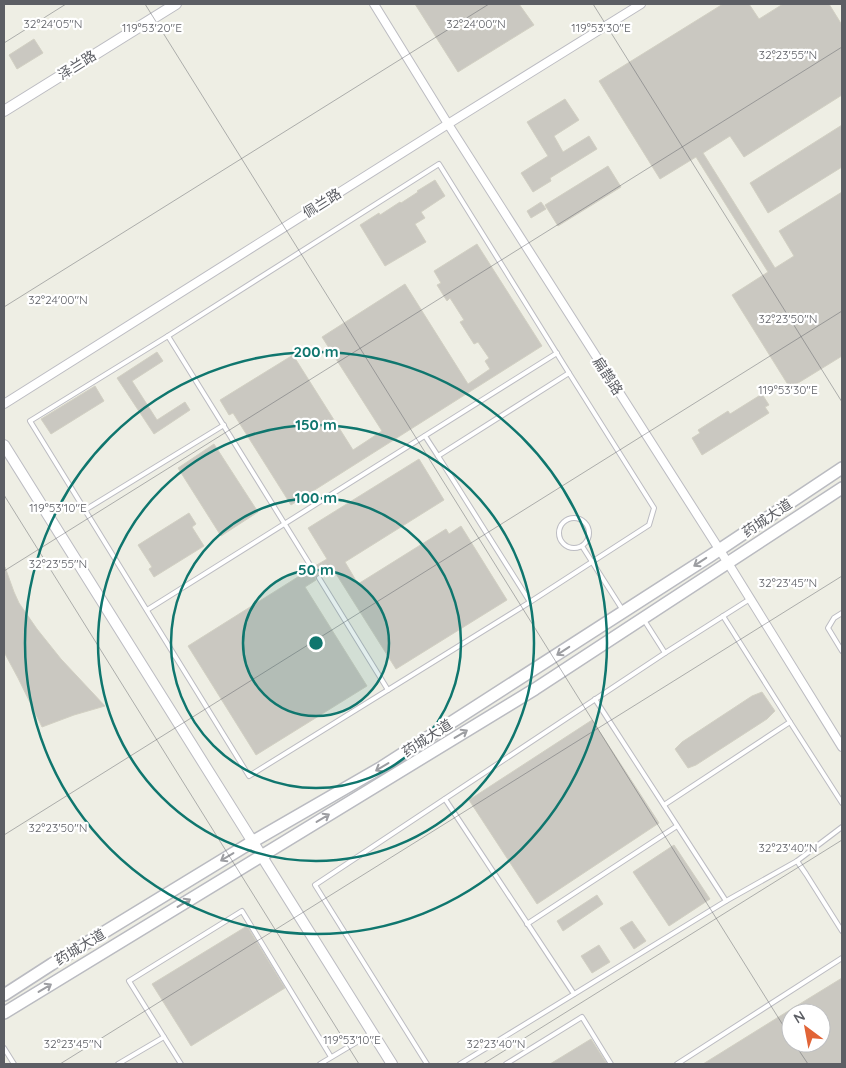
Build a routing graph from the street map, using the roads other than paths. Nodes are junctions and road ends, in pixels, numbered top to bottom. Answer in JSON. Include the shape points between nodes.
{"nodes":[{"id":1,"x":176,"y":4,"type":"edge"},
{"id":2,"x":374,"y":4,"type":"edge"},
{"id":3,"x":641,"y":4,"type":"edge"},
{"id":4,"x":4,"y":111,"type":"edge"},
{"id":5,"x":448,"y":124,"type":"junction"},
{"id":6,"x":168,"y":336,"type":"junction"},
{"id":7,"x":557,"y":353,"type":"junction"},
{"id":8,"x":569,"y":374,"type":"junction"},
{"id":9,"x":4,"y":404,"type":"edge"},
{"id":10,"x":224,"y":425,"type":"junction"},
{"id":11,"x":425,"y":436,"type":"junction"},
{"id":12,"x":4,"y":446,"type":"edge"},
{"id":13,"x":438,"y":456,"type":"junction"},
{"id":14,"x":842,"y":468,"type":"edge"},
{"id":15,"x":842,"y":488,"type":"edge"},
{"id":16,"x":85,"y":510,"type":"junction"},
{"id":17,"x":285,"y":524,"type":"junction"},
{"id":18,"x":582,"y":546,"type":"junction"},
{"id":19,"x":719,"y":550,"type":"junction"},
{"id":20,"x":592,"y":561,"type":"junction"},
{"id":21,"x":728,"y":563,"type":"junction"},
{"id":22,"x":312,"y":568,"type":"dead end"},
{"id":23,"x":318,"y":578,"type":"dead end"},
{"id":24,"x":750,"y":599,"type":"junction"},
{"id":25,"x":530,"y":602,"type":"junction"},
{"id":26,"x":147,"y":610,"type":"junction"},
{"id":27,"x":624,"y":611,"type":"junction"},
{"id":28,"x":842,"y":613,"type":"edge"},
{"id":29,"x":723,"y":616,"type":"junction"},
{"id":30,"x":643,"y":618,"type":"junction"},
{"id":31,"x":842,"y":651,"type":"edge"},
{"id":32,"x":665,"y":653,"type":"junction"},
{"id":33,"x":388,"y":690,"type":"junction"},
{"id":34,"x":595,"y":699,"type":"junction"},
{"id":35,"x":790,"y":722,"type":"junction"},
{"id":36,"x":842,"y":747,"type":"edge"},
{"id":37,"x":445,"y":799,"type":"junction"},
{"id":38,"x":842,"y":803,"type":"edge"},
{"id":39,"x":664,"y":805,"type":"junction"},
{"id":40,"x":677,"y":826,"type":"junction"},
{"id":41,"x":842,"y":827,"type":"edge"},
{"id":42,"x":252,"y":842,"type":"junction"},
{"id":43,"x":261,"y":856,"type":"junction"},
{"id":44,"x":797,"y":861,"type":"junction"},
{"id":45,"x":726,"y":901,"type":"junction"},
{"id":46,"x":528,"y":924,"type":"junction"},
{"id":47,"x":842,"y":931,"type":"edge"},
{"id":48,"x":842,"y":958,"type":"edge"},
{"id":49,"x":574,"y":994,"type":"junction"},
{"id":50,"x":4,"y":995,"type":"edge"},
{"id":51,"x":4,"y":1013,"type":"edge"},
{"id":52,"x":372,"y":1033,"type":"junction"},
{"id":53,"x":164,"y":1037,"type":"junction"},
{"id":54,"x":4,"y":1048,"type":"edge"},
{"id":55,"x":331,"y":1058,"type":"junction"},
{"id":56,"x":14,"y":1064,"type":"edge"},
{"id":57,"x":118,"y":1064,"type":"edge"},
{"id":58,"x":180,"y":1064,"type":"edge"},
{"id":59,"x":320,"y":1064,"type":"edge"},
{"id":60,"x":392,"y":1064,"type":"edge"},
{"id":61,"x":427,"y":1064,"type":"edge"},
{"id":62,"x":460,"y":1064,"type":"edge"},
{"id":63,"x":506,"y":1064,"type":"edge"},
{"id":64,"x":611,"y":1064,"type":"edge"},
{"id":65,"x":677,"y":1064,"type":"edge"}],
"edges":[{"from":1,"to":4,"type":"street","name":"泽兰路"},
{"from":2,"to":5,"type":"street","name":"扁鹊路"},
{"from":3,"to":5,"type":"street","name":"佩兰路"},
{"from":5,"to":9,"type":"street","name":"佩兰路"},
{"from":5,"to":19,"type":"street","name":"扁鹊路"},
{"from":6,"to":7,"type":"lane","via":[[439,164]]},
{"from":6,"to":10,"type":"lane"},
{"from":6,"to":16,"type":"lane","via":[[30,421]]},
{"from":7,"to":8,"type":"lane"},
{"from":7,"to":11,"type":"lane"},
{"from":8,"to":13,"type":"lane"},
{"from":8,"to":20,"type":"lane","via":[[654,508],[650,525]]},
{"from":10,"to":16,"type":"lane"},
{"from":10,"to":17,"type":"lane"},
{"from":11,"to":13,"type":"lane"},
{"from":11,"to":17,"type":"lane"},
{"from":12,"to":42,"type":"street"},
{"from":13,"to":25,"type":"lane"},
{"from":14,"to":19,"type":"main road","name":"药城大道"},
{"from":15,"to":21,"type":"main road","name":"药城大道"},
{"from":16,"to":26,"type":"lane"},
{"from":17,"to":22,"type":"lane"},
{"from":17,"to":26,"type":"lane"},
{"from":18,"to":18,"type":"lane","via":[[589,534],[587,525],[575,518],[566,520],[560,527],[562,541],[573,548]]},
{"from":18,"to":20,"type":"lane"},
{"from":19,"to":21,"type":"street","name":"扁鹊路"},
{"from":19,"to":27,"type":"main road","name":"药城大道","one_way":true},
{"from":20,"to":25,"type":"lane"},
{"from":20,"to":27,"type":"lane"},
{"from":21,"to":24,"type":"street","name":"扁鹊路"},
{"from":21,"to":30,"type":"main road","name":"药城大道"},
{"from":23,"to":33,"type":"lane"},
{"from":24,"to":29,"type":"lane"},
{"from":24,"to":36,"type":"street","name":"扁鹊路"},
{"from":25,"to":33,"type":"lane"},
{"from":26,"to":33,"type":"lane","via":[[249,776]]},
{"from":27,"to":42,"type":"main road","name":"药城大道","one_way":true,"via":[[382,767]]},
{"from":28,"to":31,"type":"lane","via":[[828,628]]},
{"from":29,"to":32,"type":"lane"},
{"from":29,"to":35,"type":"lane"},
{"from":30,"to":32,"type":"lane"},
{"from":43,"to":30,"type":"main road","name":"药城大道","one_way":true,"via":[[535,689]]},
{"from":32,"to":34,"type":"lane"},
{"from":34,"to":37,"type":"lane"},
{"from":34,"to":39,"type":"lane"},
{"from":35,"to":38,"type":"lane"},
{"from":35,"to":39,"type":"lane"},
{"from":37,"to":46,"type":"lane"},
{"from":37,"to":61,"type":"lane","via":[[315,885]]},
{"from":39,"to":40,"type":"lane"},
{"from":40,"to":45,"type":"lane"},
{"from":40,"to":46,"type":"lane"},
{"from":41,"to":44,"type":"lane"},
{"from":42,"to":43,"type":"street"},
{"from":42,"to":50,"type":"main road","name":"药城大道","one_way":true},
{"from":51,"to":43,"type":"main road","name":"药城大道","one_way":true},
{"from":43,"to":52,"type":"street"},
{"from":44,"to":45,"type":"lane"},
{"from":44,"to":47,"type":"lane"},
{"from":45,"to":49,"type":"lane"},
{"from":46,"to":49,"type":"lane"},
{"from":48,"to":65,"type":"lane"},
{"from":49,"to":62,"type":"lane"},
{"from":52,"to":55,"type":"lane"},
{"from":52,"to":60,"type":"street"},
{"from":53,"to":55,"type":"lane","via":[[129,981],[242,911]]},
{"from":53,"to":57,"type":"lane"},
{"from":53,"to":58,"type":"lane"},
{"from":54,"to":56,"type":"lane"},
{"from":55,"to":59,"type":"lane"},
{"from":63,"to":64,"type":"lane","via":[[582,1017]]}]}
